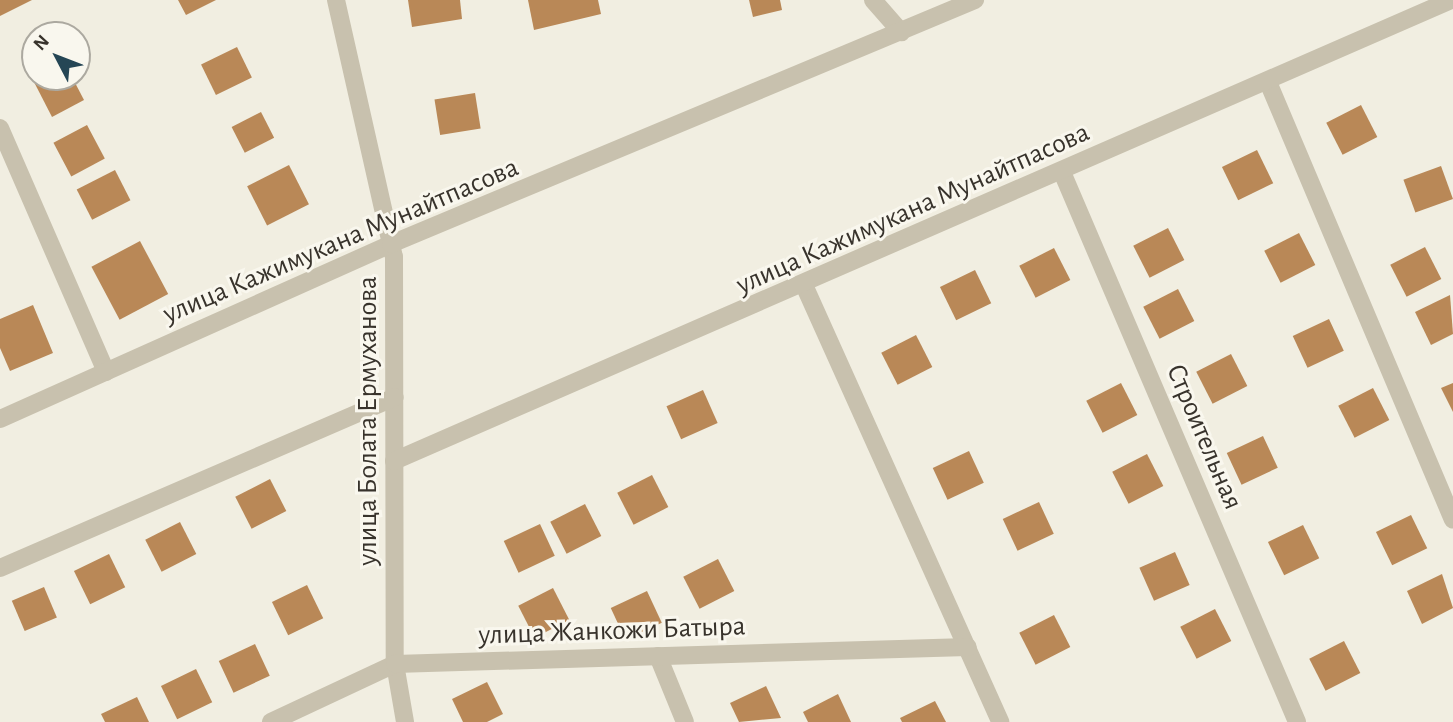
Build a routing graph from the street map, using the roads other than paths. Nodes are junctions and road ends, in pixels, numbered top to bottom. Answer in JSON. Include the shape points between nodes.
{"nodes":[{"id":1,"x":336,"y":0,"type":"edge"},
{"id":2,"x":873,"y":0,"type":"edge"},
{"id":3,"x":975,"y":0,"type":"edge"},
{"id":4,"x":1451,"y":0,"type":"edge"},
{"id":5,"x":901,"y":32,"type":"junction"},
{"id":6,"x":1268,"y":82,"type":"junction"},
{"id":7,"x":0,"y":128,"type":"edge"},
{"id":8,"x":1062,"y":172,"type":"junction"},
{"id":9,"x":391,"y":244,"type":"junction"},
{"id":10,"x":804,"y":285,"type":"junction"},
{"id":11,"x":106,"y":372,"type":"junction"},
{"id":12,"x":394,"y":397,"type":"junction"},
{"id":13,"x":0,"y":419,"type":"edge"},
{"id":14,"x":394,"y":461,"type":"junction"},
{"id":15,"x":1453,"y":519,"type":"edge"},
{"id":16,"x":0,"y":568,"type":"edge"},
{"id":17,"x":968,"y":647,"type":"junction"},
{"id":18,"x":658,"y":656,"type":"junction"},
{"id":19,"x":395,"y":664,"type":"junction"},
{"id":20,"x":271,"y":722,"type":"edge"},
{"id":21,"x":405,"y":722,"type":"edge"},
{"id":22,"x":685,"y":722,"type":"edge"},
{"id":23,"x":1000,"y":722,"type":"edge"},
{"id":24,"x":1297,"y":722,"type":"edge"}],
"edges":[{"from":1,"to":9,"type":"street","name":"улица Болата Ермуханова"},
{"from":2,"to":5,"type":"street"},
{"from":3,"to":5,"type":"street","name":"улица Кажимукана Мунайтпасова"},
{"from":4,"to":6,"type":"street","name":"улица Кажимукана Мунайтпасова"},
{"from":5,"to":9,"type":"street","name":"улица Кажимукана Мунайтпасова"},
{"from":6,"to":8,"type":"street","name":"улица Кажимукана Мунайтпасова"},
{"from":6,"to":15,"type":"street"},
{"from":7,"to":11,"type":"street"},
{"from":8,"to":10,"type":"street","name":"улица Кажимукана Мунайтпасова"},
{"from":8,"to":24,"type":"street","name":"Строительная"},
{"from":9,"to":11,"type":"street","name":"улица Кажимукана Мунайтпасова"},
{"from":9,"to":12,"type":"street","name":"улица Болата Ермуханова"},
{"from":10,"to":14,"type":"street","name":"улица Кажимукана Мунайтпасова"},
{"from":10,"to":17,"type":"street"},
{"from":11,"to":13,"type":"street","name":"улица Кажимукана Мунайтпасова"},
{"from":12,"to":14,"type":"street","name":"улица Болата Ермуханова"},
{"from":12,"to":16,"type":"street"},
{"from":14,"to":19,"type":"street","name":"улица Болата Ермуханова"},
{"from":17,"to":18,"type":"street","name":"улица Жанкожи Батыра"},
{"from":17,"to":23,"type":"street"},
{"from":18,"to":19,"type":"street","name":"улица Жанкожи Батыра"},
{"from":18,"to":22,"type":"street"},
{"from":19,"to":20,"type":"street","name":"улица Жанкожи Батыра"},
{"from":19,"to":21,"type":"street","name":"улица Болата Ермуханова"}]}
